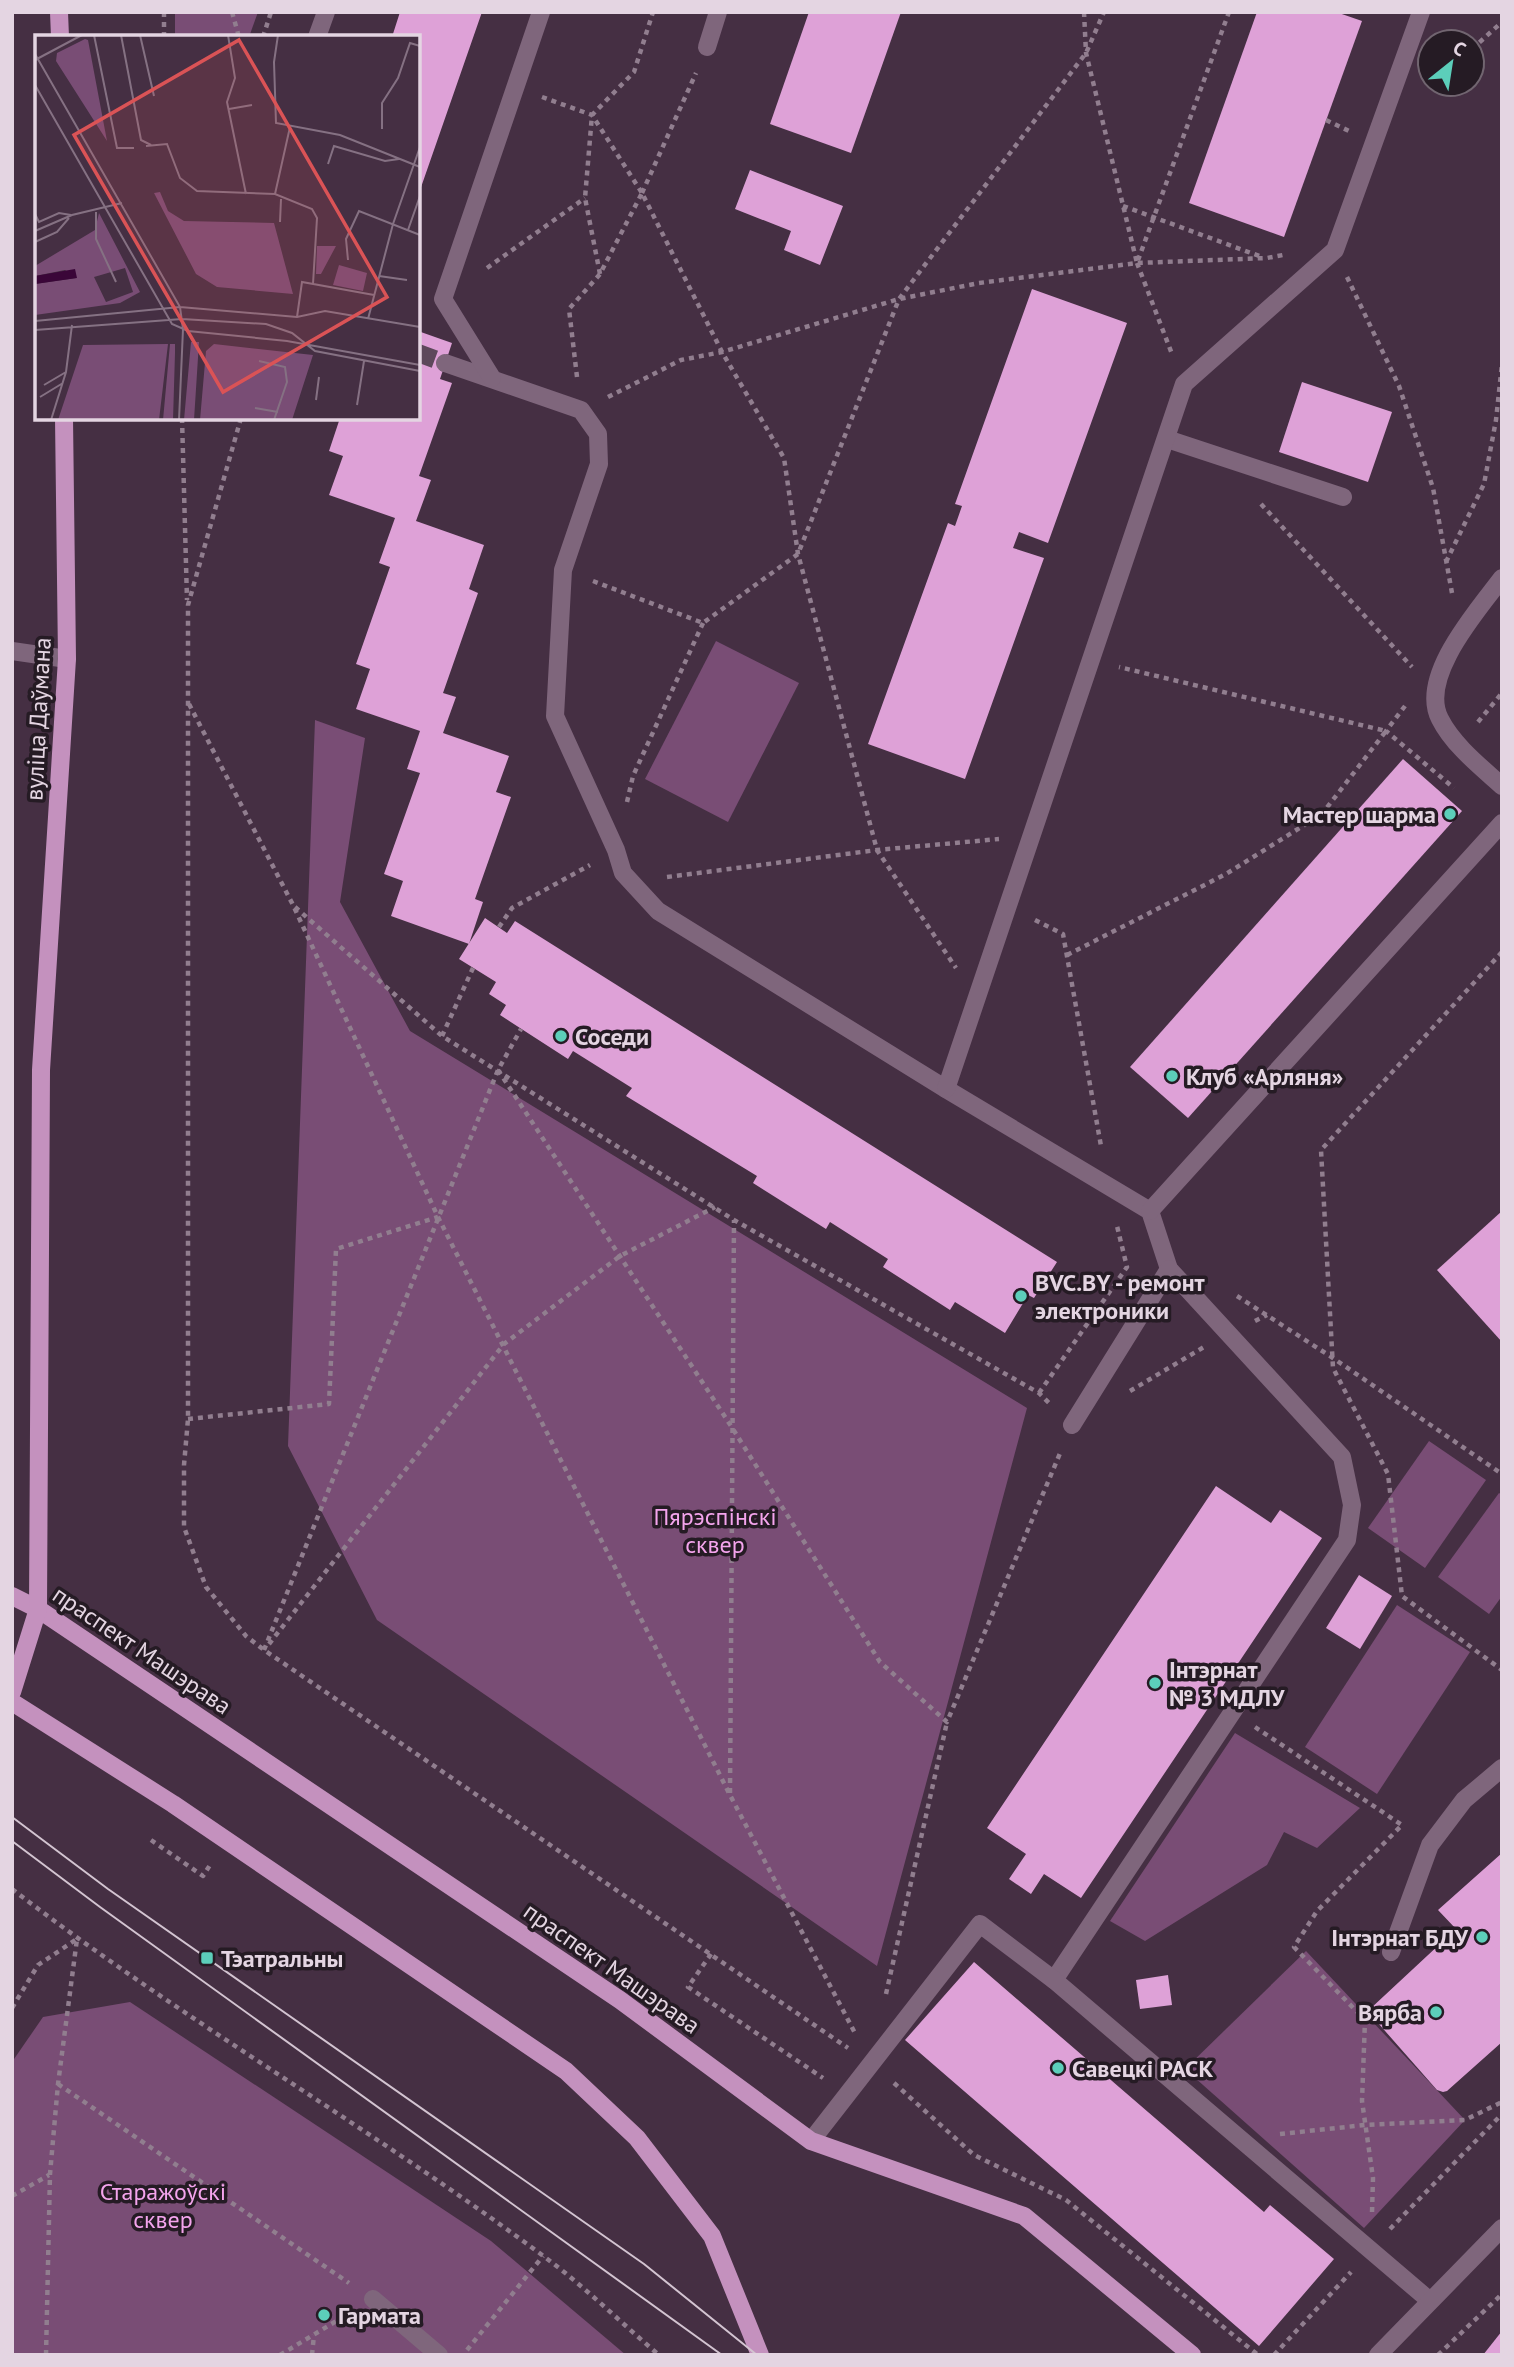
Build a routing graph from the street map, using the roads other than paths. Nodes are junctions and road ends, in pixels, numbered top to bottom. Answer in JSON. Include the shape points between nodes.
{"nodes":[{"id":1,"x":59,"y":12,"type":"edge"},
{"id":2,"x":326,"y":12,"type":"edge"},
{"id":3,"x":541,"y":12,"type":"edge"},
{"id":4,"x":718,"y":12,"type":"edge"},
{"id":5,"x":1421,"y":12,"type":"edge"},
{"id":6,"x":60,"y":35,"type":"edge"},
{"id":7,"x":318,"y":35,"type":"edge"},
{"id":8,"x":707,"y":47,"type":"road end"},
{"id":9,"x":445,"y":363,"type":"tunnel mouth"},
{"id":10,"x":492,"y":378,"type":"junction"},
{"id":11,"x":64,"y":420,"type":"edge"},
{"id":12,"x":1167,"y":439,"type":"junction"},
{"id":13,"x":1343,"y":497,"type":"dead end"},
{"id":14,"x":1502,"y":578,"type":"edge"},
{"id":15,"x":12,"y":651,"type":"edge"},
{"id":16,"x":67,"y":659,"type":"junction"},
{"id":17,"x":1502,"y":786,"type":"edge"},
{"id":18,"x":1502,"y":823,"type":"edge"},
{"id":19,"x":946,"y":1089,"type":"junction"},
{"id":20,"x":1150,"y":1211,"type":"junction"},
{"id":21,"x":1169,"y":1269,"type":"junction"},
{"id":22,"x":1072,"y":1425,"type":"road end"},
{"id":23,"x":12,"y":1596,"type":"edge"},
{"id":24,"x":38,"y":1609,"type":"junction"},
{"id":25,"x":12,"y":1692,"type":"edge"},
{"id":26,"x":12,"y":1702,"type":"edge"},
{"id":27,"x":1502,"y":1768,"type":"edge"},
{"id":28,"x":1391,"y":1952,"type":"dead end"},
{"id":29,"x":1054,"y":1980,"type":"junction"},
{"id":30,"x":811,"y":2141,"type":"junction"},
{"id":31,"x":1502,"y":2228,"type":"edge"},
{"id":32,"x":373,"y":2299,"type":"road end"},
{"id":33,"x":1429,"y":2300,"type":"junction"},
{"id":34,"x":439,"y":2355,"type":"edge"},
{"id":35,"x":760,"y":2355,"type":"edge"},
{"id":36,"x":1192,"y":2355,"type":"edge"},
{"id":37,"x":1378,"y":2355,"type":"edge"}],
"edges":[{"from":1,"to":6,"type":"main road"},
{"from":2,"to":7,"type":"street"},
{"from":3,"to":10,"type":"street","via":[[443,299]]},
{"from":4,"to":8,"type":"street"},
{"from":5,"to":12,"type":"street","via":[[1335,250],[1184,384]]},
{"from":9,"to":10,"type":"street"},
{"from":10,"to":19,"type":"street","via":[[580,410],[598,434],[599,464],[563,570],[555,716],[616,850],[622,873],[658,911]]},
{"from":11,"to":16,"type":"main road","name":"вуліца Даўмана"},
{"from":12,"to":13,"type":"street"},
{"from":12,"to":19,"type":"street"},
{"from":14,"to":17,"type":"street","via":[[1460,635],[1435,691],[1439,718],[1463,750]]},
{"from":15,"to":16,"type":"street"},
{"from":16,"to":24,"type":"main road","name":"вуліца Даўмана","via":[[41,1070]]},
{"from":18,"to":20,"type":"street"},
{"from":19,"to":20,"type":"street"},
{"from":20,"to":21,"type":"street"},
{"from":21,"to":22,"type":"street"},
{"from":21,"to":29,"type":"street","via":[[1342,1457],[1352,1505],[1347,1540]]},
{"from":23,"to":24,"type":"main road","name":"праспект Машэрава"},
{"from":24,"to":25,"type":"main road","name":"вуліца Даўмана"},
{"from":24,"to":30,"type":"main road","name":"праспект Машэрава","via":[[620,2000]]},
{"from":26,"to":35,"type":"main road","via":[[173,1804],[566,2071],[637,2138],[712,2236]]},
{"from":27,"to":28,"type":"street","via":[[1464,1800],[1430,1845]]},
{"from":29,"to":30,"type":"street","via":[[980,1924]]},
{"from":29,"to":33,"type":"street"},
{"from":30,"to":36,"type":"main road","name":"праспект Машэрава","via":[[1024,2216]]},
{"from":31,"to":33,"type":"street"},
{"from":32,"to":34,"type":"street"},
{"from":33,"to":37,"type":"street"}]}
